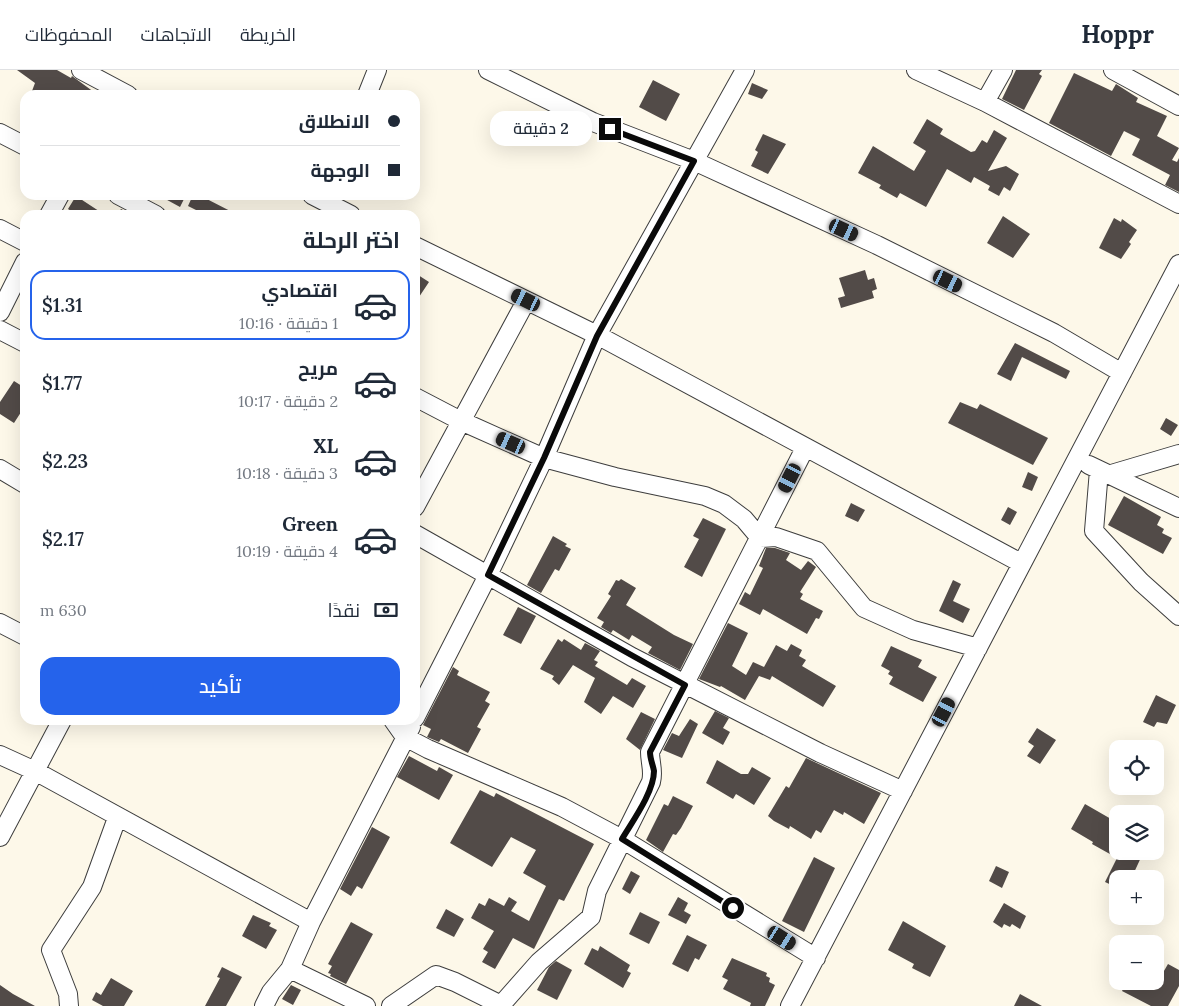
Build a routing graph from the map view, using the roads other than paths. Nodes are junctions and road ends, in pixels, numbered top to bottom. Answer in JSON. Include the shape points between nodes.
{"nodes":[{"id":1,"x":80,"y":70,"type":"edge"},
{"id":2,"x":377,"y":70,"type":"edge"},
{"id":3,"x":488,"y":70,"type":"edge"},
{"id":4,"x":745,"y":70,"type":"edge"},
{"id":5,"x":916,"y":70,"type":"edge"},
{"id":6,"x":1003,"y":70,"type":"edge"},
{"id":7,"x":1113,"y":70,"type":"edge"},
{"id":8,"x":1142,"y":70,"type":"edge"},
{"id":9,"x":114,"y":90,"type":"edge"},
{"id":10,"x":369,"y":90,"type":"edge"},
{"id":11,"x":1155,"y":92,"type":"junction"},
{"id":12,"x":985,"y":102,"type":"junction"},
{"id":13,"x":1179,"y":106,"type":"edge"},
{"id":14,"x":0,"y":133,"type":"edge"},
{"id":15,"x":20,"y":143,"type":"edge"},
{"id":16,"x":694,"y":161,"type":"junction"},
{"id":17,"x":128,"y":200,"type":"edge"},
{"id":18,"x":319,"y":202,"type":"edge"},
{"id":19,"x":1179,"y":204,"type":"edge"},
{"id":20,"x":146,"y":210,"type":"edge"},
{"id":21,"x":339,"y":210,"type":"edge"},
{"id":22,"x":0,"y":229,"type":"edge"},
{"id":23,"x":20,"y":239,"type":"edge"},
{"id":24,"x":420,"y":248,"type":"edge"},
{"id":25,"x":1179,"y":264,"type":"edge"},
{"id":26,"x":20,"y":272,"type":"edge"},
{"id":27,"x":526,"y":300,"type":"junction"},
{"id":28,"x":0,"y":312,"type":"edge"},
{"id":29,"x":0,"y":330,"type":"edge"},
{"id":30,"x":597,"y":336,"type":"junction"},
{"id":31,"x":20,"y":340,"type":"edge"},
{"id":32,"x":1122,"y":373,"type":"junction"},
{"id":33,"x":420,"y":400,"type":"edge"},
{"id":34,"x":461,"y":421,"type":"junction"},
{"id":35,"x":805,"y":448,"type":"junction"},
{"id":36,"x":1179,"y":454,"type":"edge"},
{"id":37,"x":544,"y":458,"type":"junction"},
{"id":38,"x":1076,"y":459,"type":"junction"},
{"id":39,"x":0,"y":469,"type":"edge"},
{"id":40,"x":1104,"y":472,"type":"junction"},
{"id":41,"x":20,"y":481,"type":"edge"},
{"id":42,"x":420,"y":498,"type":"edge"},
{"id":43,"x":1179,"y":508,"type":"edge"},
{"id":44,"x":420,"y":537,"type":"edge"},
{"id":45,"x":760,"y":538,"type":"junction"},
{"id":46,"x":1021,"y":563,"type":"junction"},
{"id":47,"x":488,"y":575,"type":"junction"},
{"id":48,"x":1179,"y":616,"type":"edge"},
{"id":49,"x":0,"y":624,"type":"edge"},
{"id":50,"x":20,"y":634,"type":"edge"},
{"id":51,"x":978,"y":648,"type":"junction"},
{"id":52,"x":685,"y":685,"type":"junction"},
{"id":53,"x":420,"y":709,"type":"edge"},
{"id":54,"x":59,"y":725,"type":"edge"},
{"id":55,"x":397,"y":725,"type":"edge"},
{"id":56,"x":412,"y":725,"type":"edge"},
{"id":57,"x":406,"y":737,"type":"junction"},
{"id":58,"x":0,"y":756,"type":"edge"},
{"id":59,"x":35,"y":771,"type":"junction"},
{"id":60,"x":903,"y":791,"type":"junction"},
{"id":61,"x":4,"y":818,"type":"edge"},
{"id":62,"x":117,"y":818,"type":"junction"},
{"id":63,"x":0,"y":837,"type":"edge"},
{"id":64,"x":622,"y":839,"type":"junction"},
{"id":65,"x":311,"y":922,"type":"junction"},
{"id":66,"x":816,"y":958,"type":"junction"},
{"id":67,"x":290,"y":969,"type":"junction"},
{"id":68,"x":69,"y":1006,"type":"edge"},
{"id":69,"x":264,"y":1006,"type":"edge"},
{"id":70,"x":366,"y":1006,"type":"edge"},
{"id":71,"x":391,"y":1006,"type":"edge"},
{"id":72,"x":502,"y":1006,"type":"edge"},
{"id":73,"x":790,"y":1006,"type":"edge"}],
"edges":[{"from":1,"to":9,"type":"street"},
{"from":2,"to":10,"type":"street"},
{"from":3,"to":16,"type":"street","via":[[594,122]]},
{"from":4,"to":16,"type":"street"},
{"from":5,"to":12,"type":"street"},
{"from":6,"to":12,"type":"street"},
{"from":7,"to":11,"type":"street"},
{"from":8,"to":11,"type":"street"},
{"from":11,"to":13,"type":"street"},
{"from":12,"to":19,"type":"street"},
{"from":14,"to":15,"type":"street"},
{"from":16,"to":30,"type":"street"},
{"from":16,"to":32,"type":"street","via":[[1054,333]]},
{"from":17,"to":20,"type":"street"},
{"from":18,"to":21,"type":"street"},
{"from":22,"to":23,"type":"street"},
{"from":24,"to":27,"type":"street"},
{"from":25,"to":32,"type":"street"},
{"from":26,"to":28,"type":"street"},
{"from":27,"to":30,"type":"street"},
{"from":27,"to":34,"type":"street"},
{"from":29,"to":31,"type":"street"},
{"from":30,"to":35,"type":"street"},
{"from":30,"to":37,"type":"street"},
{"from":32,"to":38,"type":"street"},
{"from":33,"to":34,"type":"street"},
{"from":34,"to":37,"type":"street"},
{"from":34,"to":42,"type":"street"},
{"from":35,"to":45,"type":"street"},
{"from":35,"to":46,"type":"street"},
{"from":36,"to":40,"type":"street"},
{"from":37,"to":45,"type":"street","via":[[615,478],[704,496],[724,504],[744,519]]},
{"from":37,"to":47,"type":"street"},
{"from":38,"to":40,"type":"street"},
{"from":38,"to":46,"type":"street"},
{"from":39,"to":41,"type":"street"},
{"from":40,"to":43,"type":"street"},
{"from":40,"to":48,"type":"street","via":[[1094,531],[1141,582]]},
{"from":44,"to":47,"type":"street"},
{"from":45,"to":51,"type":"street","via":[[776,537],[817,551],[864,608],[913,630]]},
{"from":45,"to":52,"type":"street"},
{"from":46,"to":51,"type":"street"},
{"from":47,"to":52,"type":"street"},
{"from":47,"to":53,"type":"street"},
{"from":49,"to":50,"type":"street"},
{"from":51,"to":60,"type":"street"},
{"from":52,"to":60,"type":"street","via":[[820,754]]},
{"from":52,"to":64,"type":"street","via":[[650,752],[654,770],[652,782]]},
{"from":54,"to":59,"type":"street"},
{"from":55,"to":57,"type":"street"},
{"from":56,"to":57,"type":"street"},
{"from":57,"to":64,"type":"street","via":[[562,807]]},
{"from":57,"to":65,"type":"street"},
{"from":58,"to":59,"type":"street"},
{"from":59,"to":61,"type":"street"},
{"from":59,"to":62,"type":"street"},
{"from":60,"to":66,"type":"street"},
{"from":61,"to":63,"type":"street"},
{"from":62,"to":65,"type":"street"},
{"from":62,"to":68,"type":"street","via":[[92,887],[51,950],[68,994]]},
{"from":64,"to":66,"type":"street"},
{"from":64,"to":72,"type":"street","via":[[598,891],[591,917],[539,962]]},
{"from":65,"to":67,"type":"street"},
{"from":66,"to":73,"type":"street"},
{"from":67,"to":69,"type":"street"},
{"from":67,"to":70,"type":"street"},
{"from":71,"to":72,"type":"street","via":[[436,975]]}]}
